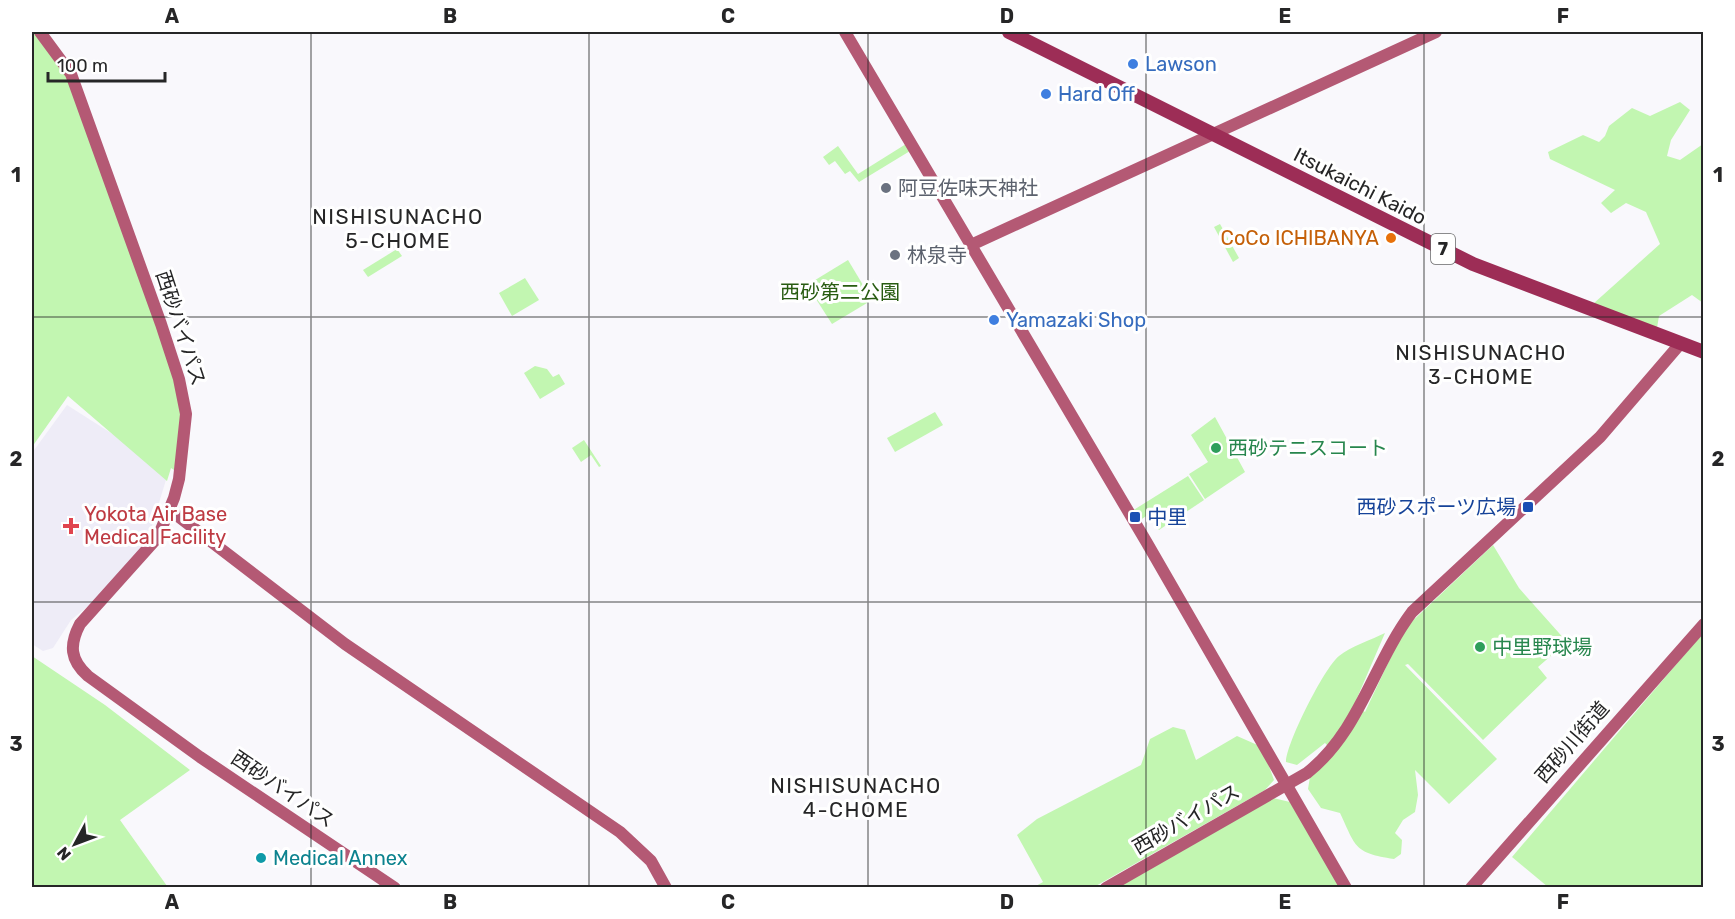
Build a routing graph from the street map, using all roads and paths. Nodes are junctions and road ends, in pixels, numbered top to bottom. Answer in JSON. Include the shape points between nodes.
{"nodes":[{"id":1,"x":40,"y":32,"type":"edge"},
{"id":2,"x":845,"y":32,"type":"edge"},
{"id":3,"x":1009,"y":32,"type":"edge"},
{"id":4,"x":1436,"y":32,"type":"edge"},
{"id":5,"x":1214,"y":135,"type":"junction"},
{"id":6,"x":971,"y":245,"type":"junction"},
{"id":7,"x":1680,"y":345,"type":"junction"},
{"id":8,"x":1704,"y":352,"type":"edge"},
{"id":9,"x":170,"y":510,"type":"junction"},
{"id":10,"x":1704,"y":624,"type":"edge"},
{"id":11,"x":1286,"y":784,"type":"junction"},
{"id":12,"x":395,"y":888,"type":"edge"},
{"id":13,"x":666,"y":888,"type":"edge"},
{"id":14,"x":1106,"y":888,"type":"edge"},
{"id":15,"x":1346,"y":888,"type":"edge"},
{"id":16,"x":1471,"y":888,"type":"edge"}],
"edges":[{"from":1,"to":9,"type":"street","name":"西砂バイパス","via":[[71,74],[179,379],[186,414]]},
{"from":2,"to":6,"type":"street"},
{"from":3,"to":5,"type":"main road","name":"Itsukaichi Kaido","number":"7"},
{"from":4,"to":5,"type":"street"},
{"from":5,"to":6,"type":"street"},
{"from":5,"to":7,"type":"main road","name":"Itsukaichi Kaido","number":"7","via":[[1473,264]]},
{"from":6,"to":11,"type":"street"},
{"from":7,"to":8,"type":"main road","name":"Itsukaichi Kaido","number":"7"},
{"from":7,"to":11,"type":"street","name":"西砂バイパス","via":[[1600,437],[1412,612],[1336,745],[1314,767]]},
{"from":9,"to":12,"type":"street","name":"西砂バイパス","via":[[151,548],[80,624],[73,637],[75,662],[88,676],[200,758]]},
{"from":9,"to":13,"type":"street","via":[[345,644],[620,832],[651,861]]},
{"from":10,"to":16,"type":"street","name":"西砂川街道"},
{"from":11,"to":14,"type":"street","name":"西砂バイパス"},
{"from":11,"to":15,"type":"street"}]}
